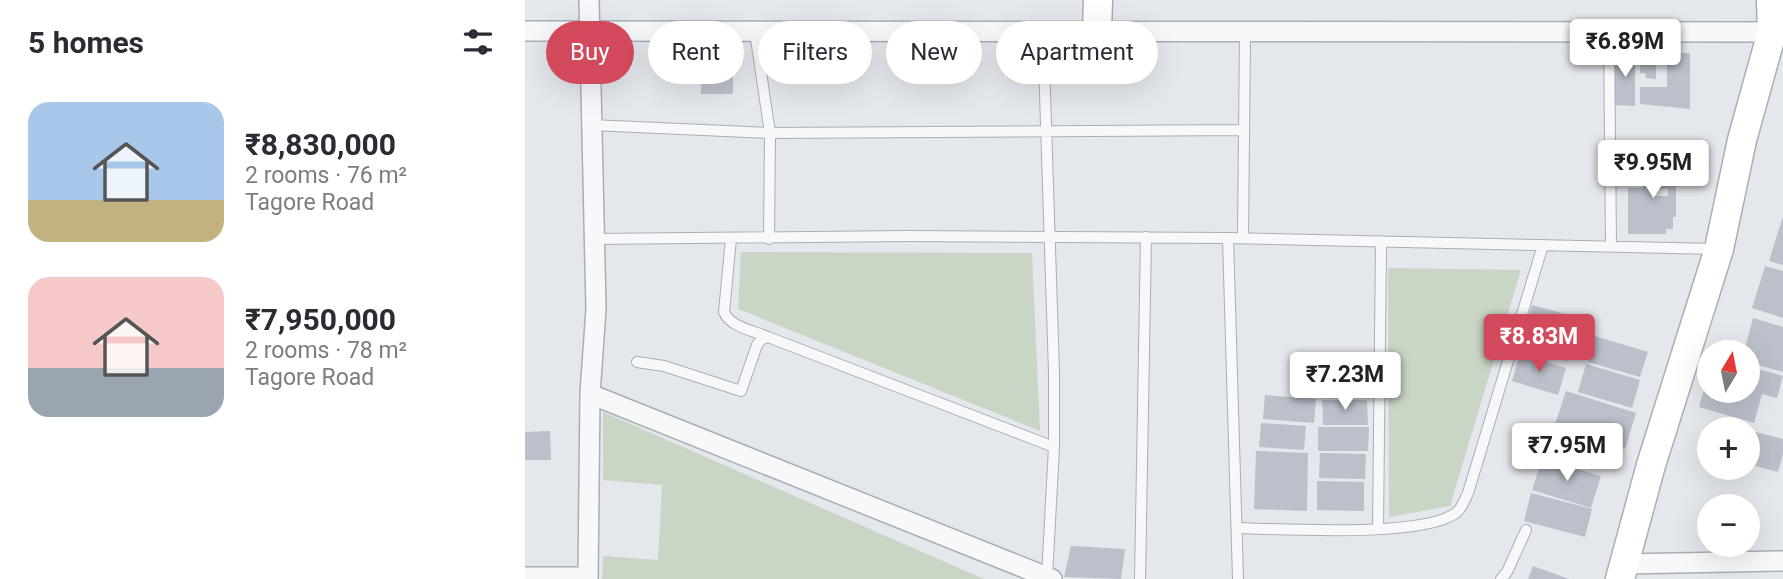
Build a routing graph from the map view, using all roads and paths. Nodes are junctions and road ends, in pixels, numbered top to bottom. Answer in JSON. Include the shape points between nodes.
{"nodes":[{"id":1,"x":589,"y":0,"type":"edge"},
{"id":2,"x":1098,"y":0,"type":"edge"},
{"id":3,"x":1771,"y":0,"type":"edge"},
{"id":4,"x":589,"y":21,"type":"edge"},
{"id":5,"x":1097,"y":21,"type":"edge"},
{"id":6,"x":525,"y":31,"type":"edge"},
{"id":7,"x":546,"y":31,"type":"edge"},
{"id":8,"x":634,"y":31,"type":"edge"},
{"id":9,"x":996,"y":31,"type":"edge"},
{"id":10,"x":1158,"y":31,"type":"edge"},
{"id":11,"x":755,"y":32,"type":"junction"},
{"id":12,"x":1245,"y":32,"type":"junction"},
{"id":13,"x":1608,"y":32,"type":"junction"},
{"id":14,"x":1778,"y":32,"type":"edge"},
{"id":15,"x":590,"y":84,"type":"edge"},
{"id":16,"x":1045,"y":84,"type":"edge"},
{"id":17,"x":591,"y":125,"type":"junction"},
{"id":18,"x":1244,"y":130,"type":"junction"},
{"id":19,"x":770,"y":133,"type":"junction"},
{"id":20,"x":1046,"y":133,"type":"junction"},
{"id":21,"x":1048,"y":237,"type":"junction"},
{"id":22,"x":1146,"y":237,"type":"junction"},
{"id":23,"x":1228,"y":238,"type":"junction"},
{"id":24,"x":1243,"y":238,"type":"junction"},
{"id":25,"x":594,"y":239,"type":"junction"},
{"id":26,"x":731,"y":239,"type":"junction"},
{"id":27,"x":769,"y":239,"type":"junction"},
{"id":28,"x":1381,"y":241,"type":"junction"},
{"id":29,"x":1543,"y":245,"type":"junction"},
{"id":30,"x":1611,"y":246,"type":"junction"},
{"id":31,"x":1719,"y":249,"type":"junction"},
{"id":32,"x":768,"y":337,"type":"junction"},
{"id":33,"x":637,"y":362,"type":"dead end"},
{"id":34,"x":590,"y":394,"type":"junction"},
{"id":35,"x":1054,"y":447,"type":"junction"},
{"id":36,"x":1237,"y":528,"type":"junction"},
{"id":37,"x":1378,"y":529,"type":"junction"},
{"id":38,"x":1526,"y":530,"type":"dead end"},
{"id":39,"x":1783,"y":561,"type":"edge"},
{"id":40,"x":1622,"y":571,"type":"edge"},
{"id":41,"x":525,"y":577,"type":"edge"},
{"id":42,"x":588,"y":578,"type":"edge"},
{"id":43,"x":1049,"y":578,"type":"edge"},
{"id":44,"x":1140,"y":579,"type":"edge"},
{"id":45,"x":1238,"y":579,"type":"edge"},
{"id":46,"x":1501,"y":579,"type":"edge"}],
"edges":[{"from":1,"to":4,"type":"street"},
{"from":2,"to":5,"type":"street"},
{"from":3,"to":14,"type":"street"},
{"from":6,"to":7,"type":"street"},
{"from":8,"to":11,"type":"street"},
{"from":9,"to":11,"type":"street"},
{"from":10,"to":12,"type":"street"},
{"from":11,"to":19,"type":"lane"},
{"from":12,"to":13,"type":"street"},
{"from":12,"to":18,"type":"lane"},
{"from":13,"to":14,"type":"street"},
{"from":13,"to":30,"type":"lane"},
{"from":14,"to":31,"type":"street","via":[[1742,140]]},
{"from":15,"to":17,"type":"street"},
{"from":16,"to":20,"type":"lane"},
{"from":17,"to":19,"type":"lane"},
{"from":17,"to":25,"type":"street"},
{"from":18,"to":20,"type":"lane"},
{"from":18,"to":24,"type":"lane"},
{"from":19,"to":20,"type":"lane"},
{"from":19,"to":27,"type":"lane"},
{"from":20,"to":21,"type":"lane"},
{"from":21,"to":22,"type":"lane"},
{"from":21,"to":27,"type":"lane"},
{"from":21,"to":35,"type":"lane"},
{"from":22,"to":23,"type":"lane"},
{"from":22,"to":44,"type":"lane"},
{"from":23,"to":24,"type":"lane"},
{"from":23,"to":36,"type":"lane"},
{"from":24,"to":28,"type":"lane"},
{"from":25,"to":26,"type":"lane"},
{"from":25,"to":34,"type":"street","via":[[596,309]]},
{"from":26,"to":27,"type":"lane"},
{"from":26,"to":32,"type":"lane","via":[[724,312],[734,323]]},
{"from":28,"to":29,"type":"lane"},
{"from":28,"to":37,"type":"lane"},
{"from":29,"to":30,"type":"lane"},
{"from":29,"to":37,"type":"lane","via":[[1459,511],[1441,521]]},
{"from":30,"to":31,"type":"lane"},
{"from":31,"to":40,"type":"street"},
{"from":32,"to":33,"type":"lane","via":[[757,345],[741,391]]},
{"from":32,"to":35,"type":"lane"},
{"from":34,"to":42,"type":"street"},
{"from":34,"to":43,"type":"street"},
{"from":35,"to":43,"type":"lane"},
{"from":36,"to":37,"type":"lane"},
{"from":36,"to":45,"type":"lane"},
{"from":38,"to":46,"type":"lane"},
{"from":39,"to":40,"type":"street"},
{"from":41,"to":42,"type":"street"}]}
